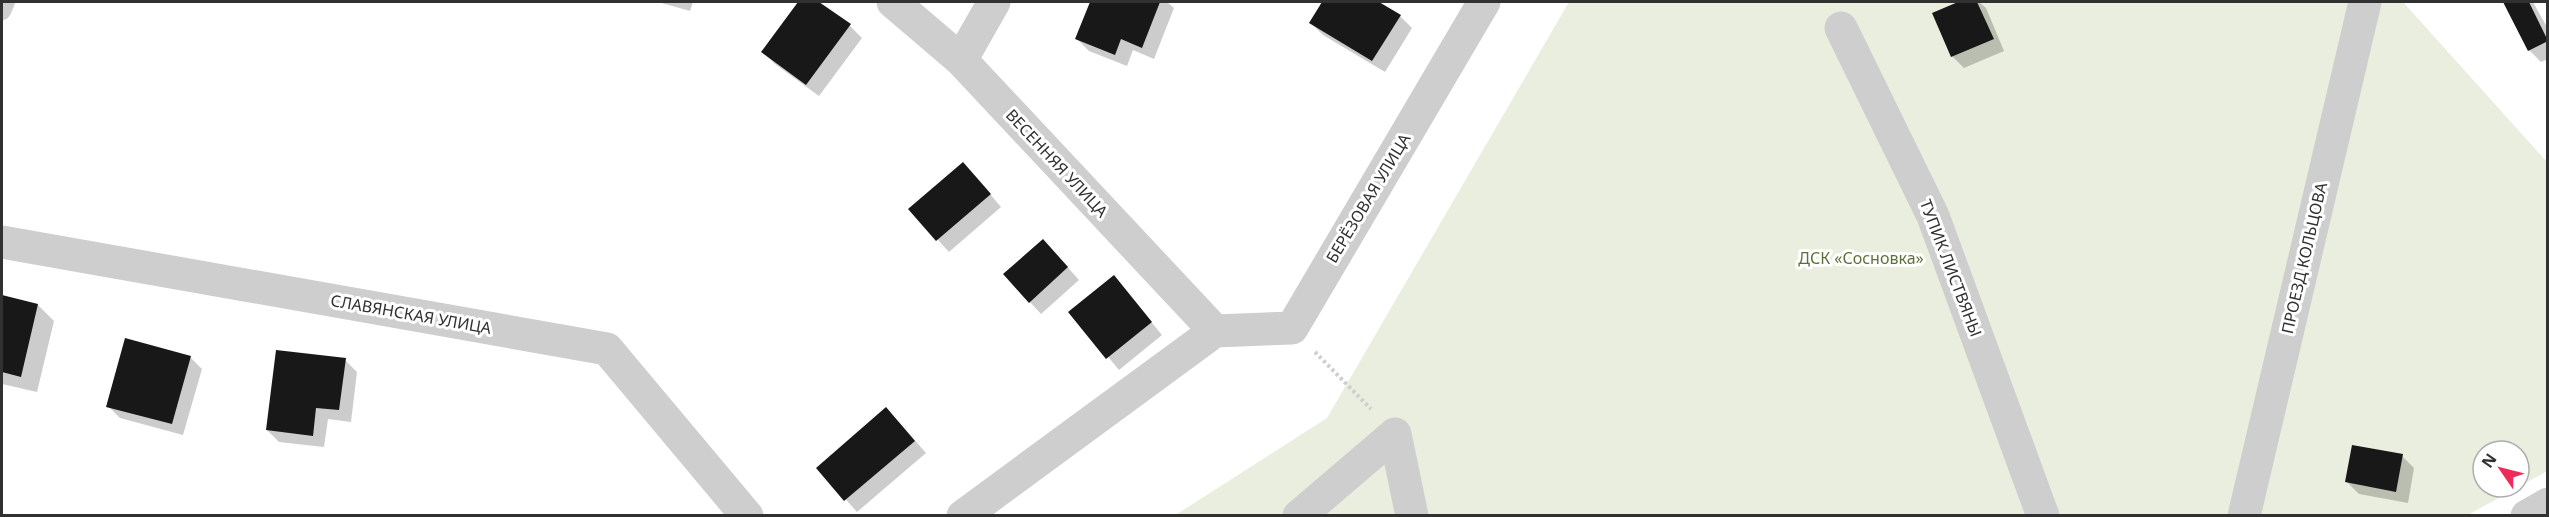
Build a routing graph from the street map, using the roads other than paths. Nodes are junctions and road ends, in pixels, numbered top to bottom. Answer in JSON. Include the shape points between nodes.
{"nodes":[{"id":1,"x":6,"y":2,"type":"edge"},
{"id":2,"x":893,"y":2,"type":"edge"},
{"id":3,"x":994,"y":2,"type":"edge"},
{"id":4,"x":1484,"y":2,"type":"edge"},
{"id":5,"x":2365,"y":2,"type":"edge"},
{"id":6,"x":2,"y":11,"type":"edge"},
{"id":7,"x":1841,"y":28,"type":"dead end"},
{"id":8,"x":961,"y":60,"type":"junction"},
{"id":9,"x":2,"y":242,"type":"edge"},
{"id":10,"x":1215,"y":331,"type":"junction"},
{"id":11,"x":2547,"y":504,"type":"edge"},
{"id":12,"x":747,"y":516,"type":"edge"},
{"id":13,"x":963,"y":516,"type":"edge"},
{"id":14,"x":1299,"y":516,"type":"edge"},
{"id":15,"x":1412,"y":516,"type":"edge"},
{"id":16,"x":2043,"y":516,"type":"edge"},
{"id":17,"x":2244,"y":516,"type":"edge"},
{"id":18,"x":2527,"y":516,"type":"edge"}],
"edges":[{"from":1,"to":6,"type":"lane"},
{"from":2,"to":8,"type":"street","name":"ВЕСЕННЯЯ УЛИЦА"},
{"from":3,"to":8,"type":"street"},
{"from":4,"to":10,"type":"street","name":"БЕРЁЗОВАЯ УЛИЦА","via":[[1292,328]]},
{"from":5,"to":17,"type":"street","name":"ПРОЕЗД КОЛЬЦОВА"},
{"from":7,"to":16,"type":"street","name":"ТУПИК ЛИСТВЯНЫ","via":[[1933,216]]},
{"from":8,"to":10,"type":"street","name":"ВЕСЕННЯЯ УЛИЦА"},
{"from":9,"to":12,"type":"street","name":"СЛАВЯНСКАЯ УЛИЦА","via":[[607,349]]},
{"from":10,"to":13,"type":"street"},
{"from":11,"to":18,"type":"street"},
{"from":14,"to":15,"type":"street","via":[[1395,434]]}]}
